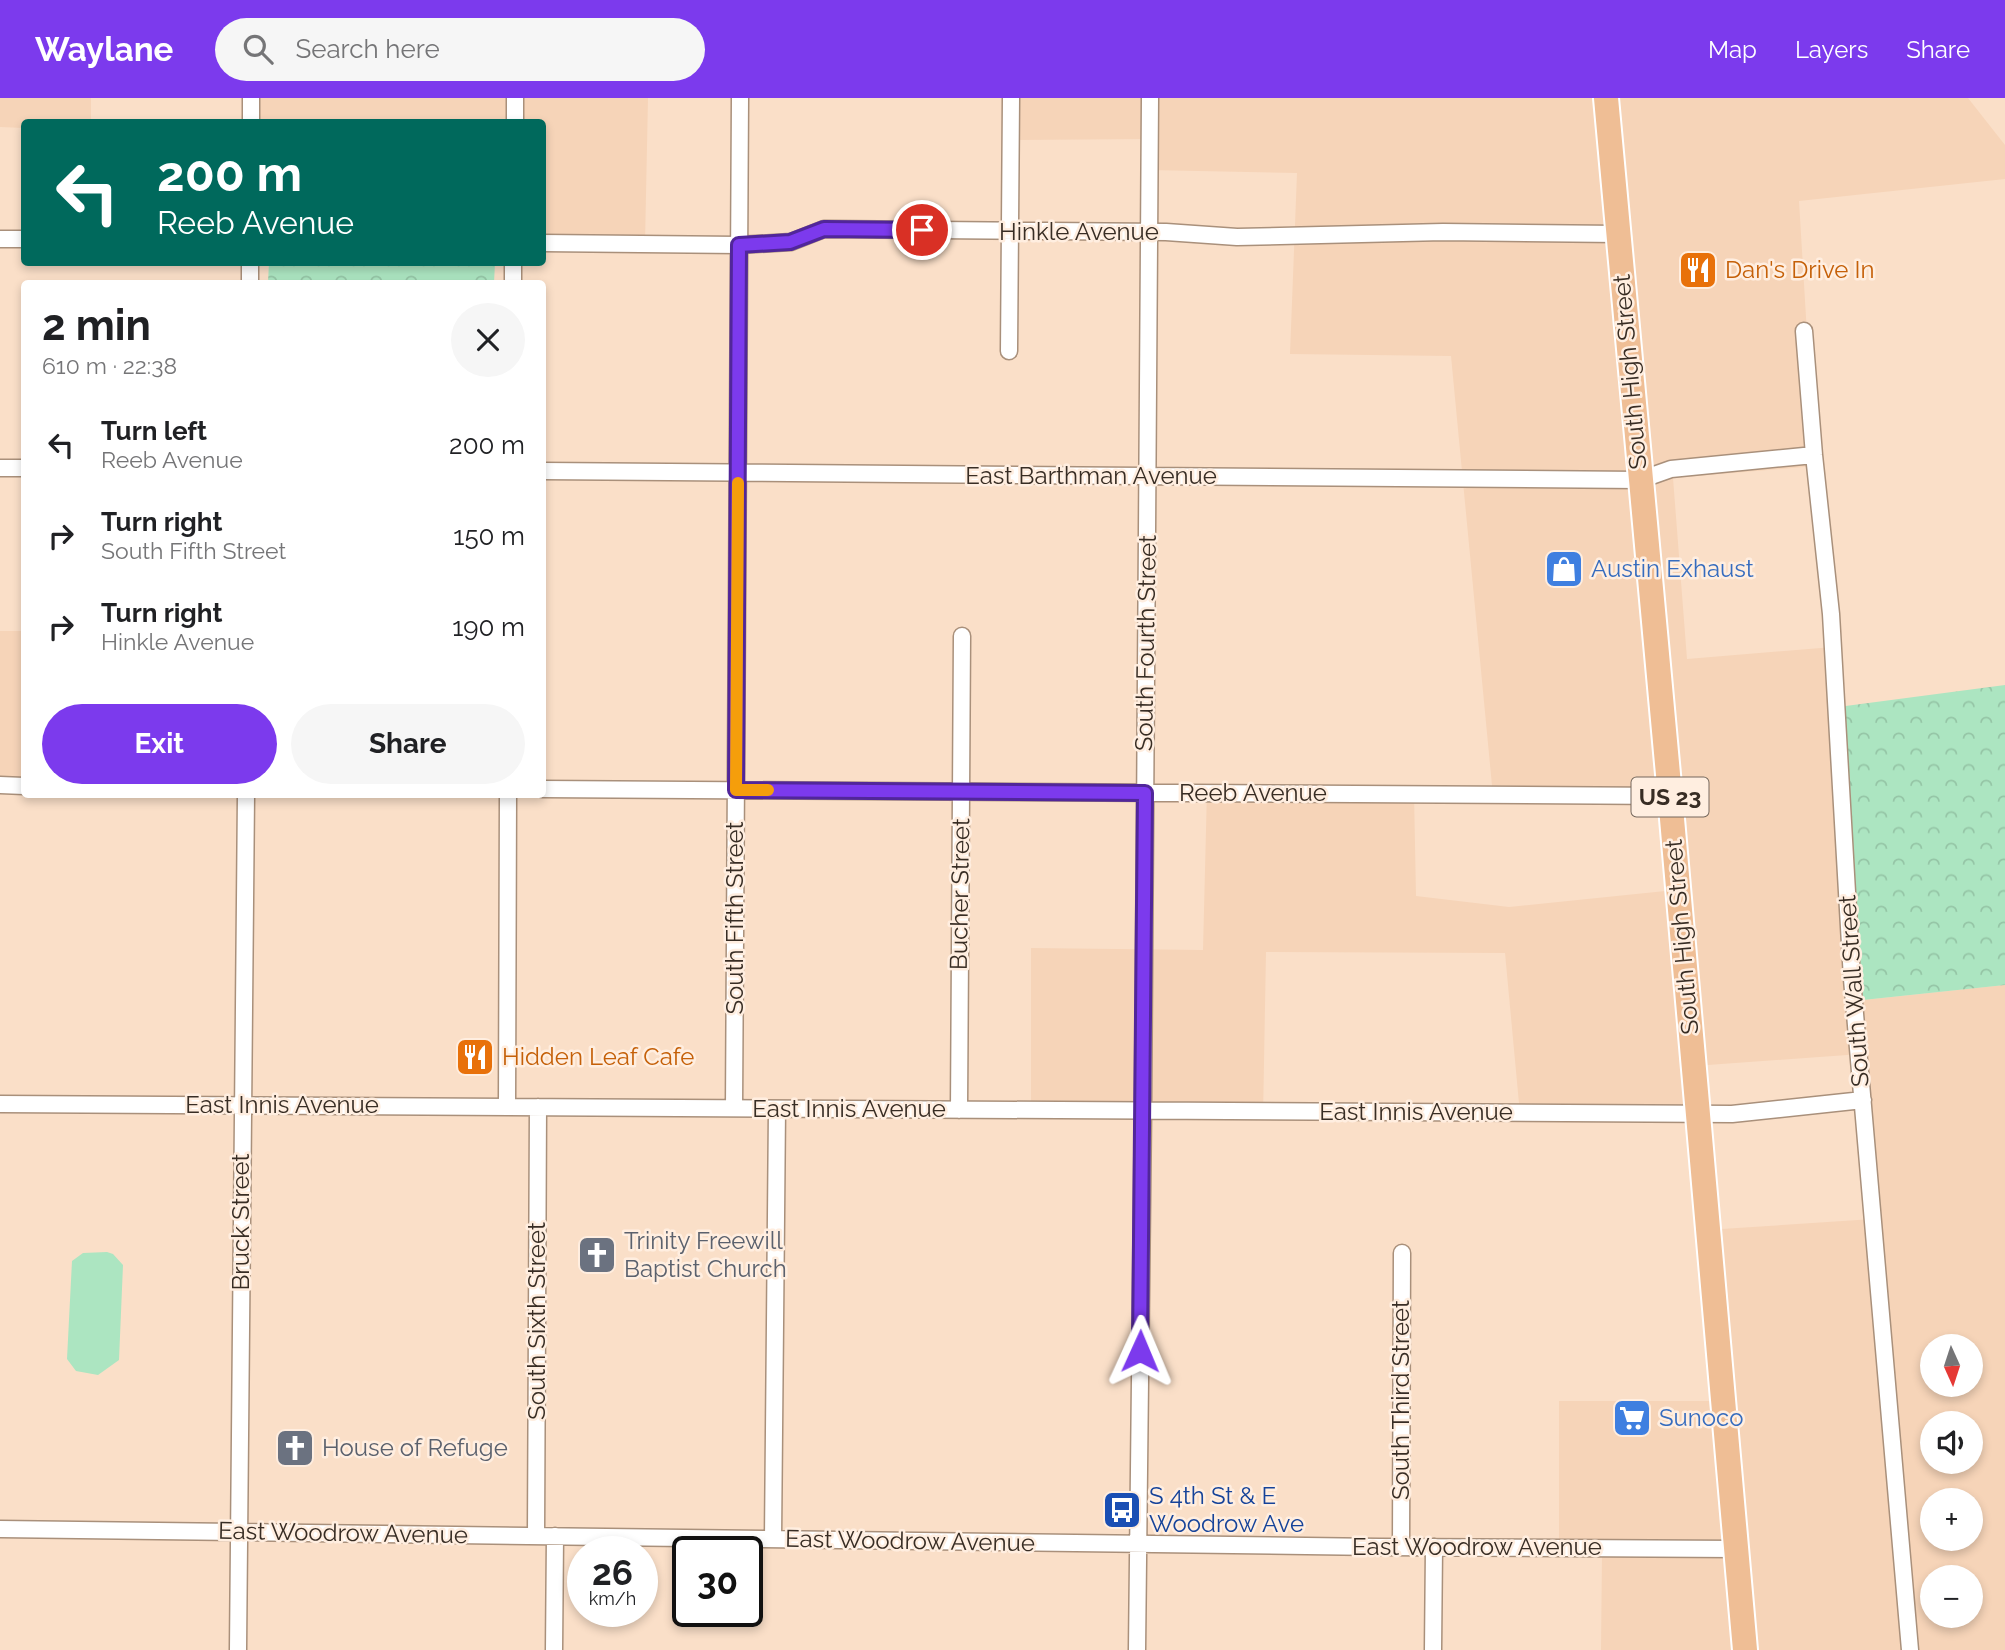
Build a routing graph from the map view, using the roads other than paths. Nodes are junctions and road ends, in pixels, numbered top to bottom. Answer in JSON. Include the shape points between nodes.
{"nodes":[{"id":1,"x":251,"y":98,"type":"edge"},
{"id":2,"x":515,"y":98,"type":"edge"},
{"id":3,"x":740,"y":98,"type":"edge"},
{"id":4,"x":1011,"y":98,"type":"edge"},
{"id":5,"x":1150,"y":98,"type":"edge"},
{"id":6,"x":1606,"y":98,"type":"edge"},
{"id":7,"x":251,"y":119,"type":"edge"},
{"id":8,"x":514,"y":119,"type":"edge"},
{"id":9,"x":1010,"y":232,"type":"junction"},
{"id":10,"x":1149,"y":232,"type":"junction"},
{"id":11,"x":1618,"y":234,"type":"junction"},
{"id":12,"x":0,"y":239,"type":"edge"},
{"id":13,"x":21,"y":239,"type":"edge"},
{"id":14,"x":546,"y":243,"type":"edge"},
{"id":15,"x":739,"y":245,"type":"junction"},
{"id":16,"x":1804,"y":331,"type":"dead end"},
{"id":17,"x":1009,"y":351,"type":"dead end"},
{"id":18,"x":1814,"y":455,"type":"junction"},
{"id":19,"x":0,"y":468,"type":"edge"},
{"id":20,"x":21,"y":468,"type":"edge"},
{"id":21,"x":546,"y":471,"type":"edge"},
{"id":22,"x":738,"y":473,"type":"junction"},
{"id":23,"x":1147,"y":477,"type":"junction"},
{"id":24,"x":1640,"y":480,"type":"junction"},
{"id":25,"x":962,"y":636,"type":"dead end"},
{"id":26,"x":0,"y":785,"type":"edge"},
{"id":27,"x":21,"y":786,"type":"edge"},
{"id":28,"x":546,"y":789,"type":"edge"},
{"id":29,"x":736,"y":790,"type":"junction"},
{"id":30,"x":961,"y":792,"type":"junction"},
{"id":31,"x":1145,"y":793,"type":"junction"},
{"id":32,"x":1670,"y":796,"type":"junction"},
{"id":33,"x":246,"y":798,"type":"edge"},
{"id":34,"x":508,"y":798,"type":"edge"},
{"id":35,"x":1863,"y":1100,"type":"junction"},
{"id":36,"x":0,"y":1104,"type":"edge"},
{"id":37,"x":242,"y":1105,"type":"junction"},
{"id":38,"x":507,"y":1107,"type":"junction"},
{"id":39,"x":538,"y":1107,"type":"junction"},
{"id":40,"x":733,"y":1108,"type":"junction"},
{"id":41,"x":776,"y":1108,"type":"junction"},
{"id":42,"x":952,"y":1110,"type":"junction"},
{"id":43,"x":1143,"y":1111,"type":"junction"},
{"id":44,"x":1698,"y":1114,"type":"junction"},
{"id":45,"x":1402,"y":1253,"type":"dead end"},
{"id":46,"x":0,"y":1529,"type":"edge"},
{"id":47,"x":239,"y":1531,"type":"junction"},
{"id":48,"x":536,"y":1536,"type":"junction"},
{"id":49,"x":555,"y":1536,"type":"junction"},
{"id":50,"x":773,"y":1539,"type":"junction"},
{"id":51,"x":1138,"y":1544,"type":"junction"},
{"id":52,"x":1401,"y":1547,"type":"junction"},
{"id":53,"x":1434,"y":1547,"type":"junction"},
{"id":54,"x":1737,"y":1549,"type":"junction"},
{"id":55,"x":238,"y":1650,"type":"edge"},
{"id":56,"x":554,"y":1650,"type":"edge"},
{"id":57,"x":1137,"y":1650,"type":"edge"},
{"id":58,"x":1433,"y":1650,"type":"edge"},
{"id":59,"x":1745,"y":1650,"type":"edge"},
{"id":60,"x":1910,"y":1650,"type":"edge"}],
"edges":[{"from":1,"to":7,"type":"street"},
{"from":2,"to":8,"type":"street"},
{"from":3,"to":15,"type":"street","name":"South Fifth Street"},
{"from":4,"to":9,"type":"street"},
{"from":5,"to":10,"type":"street","name":"South Fourth Street"},
{"from":6,"to":11,"type":"main road","name":"South High Street","number":"US 23"},
{"from":9,"to":10,"type":"street","name":"Hinkle Avenue"},
{"from":9,"to":15,"type":"street","name":"Hinkle Avenue","via":[[824,229],[790,242]]},
{"from":9,"to":17,"type":"street"},
{"from":10,"to":11,"type":"street","name":"Hinkle Avenue","via":[[1237,237]]},
{"from":10,"to":23,"type":"street","name":"South Fourth Street"},
{"from":11,"to":24,"type":"main road","name":"South High Street","number":"US 23"},
{"from":12,"to":13,"type":"street"},
{"from":14,"to":15,"type":"street","name":"Hinkle Avenue"},
{"from":15,"to":22,"type":"street","name":"South Fifth Street"},
{"from":16,"to":18,"type":"street","name":"South Wall Street"},
{"from":18,"to":24,"type":"street","name":"East Barthman Avenue","via":[[1671,469]]},
{"from":18,"to":35,"type":"street","name":"South Wall Street","via":[[1830,614]]},
{"from":19,"to":20,"type":"street"},
{"from":21,"to":22,"type":"street","name":"East Barthman Avenue"},
{"from":22,"to":23,"type":"street","name":"East Barthman Avenue"},
{"from":22,"to":29,"type":"street","name":"South Fifth Street"},
{"from":23,"to":24,"type":"street","name":"East Barthman Avenue"},
{"from":23,"to":31,"type":"street","name":"South Fourth Street"},
{"from":24,"to":32,"type":"main road","name":"South High Street","number":"US 23"},
{"from":25,"to":30,"type":"street","name":"Bucher Street"},
{"from":26,"to":27,"type":"street"},
{"from":28,"to":29,"type":"street","name":"Reeb Avenue"},
{"from":29,"to":30,"type":"street","name":"Reeb Avenue"},
{"from":29,"to":40,"type":"street","name":"South Fifth Street"},
{"from":30,"to":31,"type":"street","name":"Reeb Avenue"},
{"from":30,"to":42,"type":"street","name":"Bucher Street"},
{"from":31,"to":32,"type":"street","name":"Reeb Avenue"},
{"from":31,"to":43,"type":"street","name":"South Fourth Street"},
{"from":32,"to":44,"type":"main road","name":"South High Street","number":"US 23"},
{"from":33,"to":37,"type":"street","name":"Bruck Street"},
{"from":34,"to":38,"type":"street"},
{"from":35,"to":44,"type":"street","name":"East Innis Avenue"},
{"from":35,"to":60,"type":"street","name":"South Wall Street"},
{"from":36,"to":37,"type":"street","name":"East Innis Avenue"},
{"from":37,"to":38,"type":"street","name":"East Innis Avenue"},
{"from":37,"to":47,"type":"street","name":"Bruck Street"},
{"from":38,"to":39,"type":"street","name":"East Innis Avenue"},
{"from":39,"to":40,"type":"street","name":"East Innis Avenue"},
{"from":39,"to":48,"type":"street","name":"South Sixth Street"},
{"from":40,"to":41,"type":"street","name":"East Innis Avenue"},
{"from":41,"to":42,"type":"street","name":"East Innis Avenue"},
{"from":41,"to":50,"type":"street"},
{"from":42,"to":43,"type":"street","name":"East Innis Avenue"},
{"from":43,"to":44,"type":"street","name":"East Innis Avenue"},
{"from":43,"to":51,"type":"street","name":"South Fourth Street"},
{"from":44,"to":54,"type":"main road","name":"South High Street","number":"US 23"},
{"from":45,"to":52,"type":"street","name":"South Third Street"},
{"from":46,"to":47,"type":"street","name":"East Woodrow Avenue"},
{"from":47,"to":48,"type":"street","name":"East Woodrow Avenue"},
{"from":47,"to":55,"type":"street","name":"Bruck Street"},
{"from":48,"to":49,"type":"street","name":"East Woodrow Avenue"},
{"from":49,"to":50,"type":"street","name":"East Woodrow Avenue"},
{"from":49,"to":56,"type":"street"},
{"from":50,"to":51,"type":"street","name":"East Woodrow Avenue"},
{"from":51,"to":52,"type":"street","name":"East Woodrow Avenue"},
{"from":51,"to":57,"type":"street","name":"South Fourth Street"},
{"from":52,"to":53,"type":"street","name":"East Woodrow Avenue"},
{"from":53,"to":54,"type":"street","name":"East Woodrow Avenue"},
{"from":53,"to":58,"type":"street"},
{"from":54,"to":59,"type":"main road","name":"South High Street","number":"US 23"}]}
